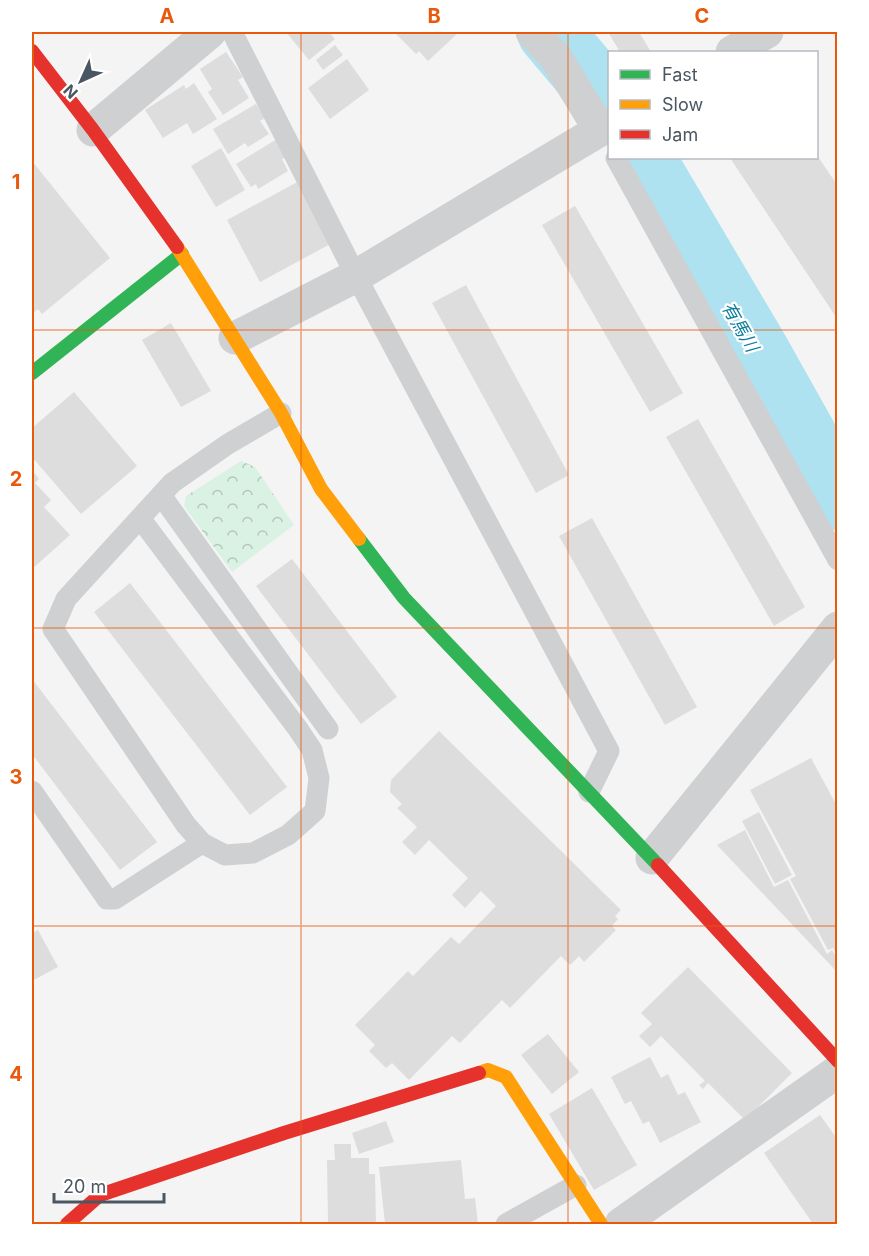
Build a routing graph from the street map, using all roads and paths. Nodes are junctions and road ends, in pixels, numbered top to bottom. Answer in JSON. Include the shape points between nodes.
{"nodes":[{"id":1,"x":210,"y":32,"type":"edge"},
{"id":2,"x":232,"y":32,"type":"edge"},
{"id":3,"x":532,"y":32,"type":"edge"},
{"id":4,"x":767,"y":32,"type":"edge"},
{"id":5,"x":32,"y":51,"type":"edge"},
{"id":6,"x":734,"y":51,"type":"edge"},
{"id":7,"x":93,"y":130,"type":"junction"},
{"id":8,"x":608,"y":137,"type":"edge"},
{"id":9,"x":620,"y":159,"type":"edge"},
{"id":10,"x":182,"y":254,"type":"junction"},
{"id":11,"x":356,"y":276,"type":"junction"},
{"id":12,"x":235,"y":338,"type":"junction"},
{"id":13,"x":32,"y":373,"type":"edge"},
{"id":14,"x":281,"y":413,"type":"junction"},
{"id":15,"x":161,"y":495,"type":"junction"},
{"id":16,"x":140,"y":518,"type":"junction"},
{"id":17,"x":837,"y":560,"type":"edge"},
{"id":18,"x":837,"y":628,"type":"edge"},
{"id":19,"x":328,"y":729,"type":"dead end"},
{"id":20,"x":32,"y":791,"type":"edge"},
{"id":21,"x":590,"y":792,"type":"junction"},
{"id":22,"x":202,"y":843,"type":"junction"},
{"id":23,"x":652,"y":858,"type":"junction"},
{"id":24,"x":837,"y":1060,"type":"edge"},
{"id":25,"x":837,"y":1071,"type":"edge"},
{"id":26,"x":576,"y":1185,"type":"junction"},
{"id":27,"x":67,"y":1224,"type":"edge"},
{"id":28,"x":506,"y":1224,"type":"edge"},
{"id":29,"x":601,"y":1224,"type":"edge"},
{"id":30,"x":621,"y":1224,"type":"edge"}],
"edges":[{"from":1,"to":7,"type":"street"},
{"from":2,"to":11,"type":"lane"},
{"from":3,"to":8,"type":"street","via":[[556,58]]},
{"from":4,"to":6,"type":"street"},
{"from":5,"to":7,"type":"street"},
{"from":7,"to":10,"type":"street"},
{"from":8,"to":11,"type":"street"},
{"from":9,"to":17,"type":"lane"},
{"from":10,"to":12,"type":"street"},
{"from":10,"to":13,"type":"street"},
{"from":11,"to":12,"type":"street"},
{"from":11,"to":21,"type":"lane","via":[[609,751]]},
{"from":12,"to":14,"type":"street"},
{"from":14,"to":15,"type":"lane","via":[[219,450]]},
{"from":14,"to":21,"type":"street","via":[[321,489],[404,597]]},
{"from":15,"to":16,"type":"lane"},
{"from":15,"to":19,"type":"lane"},
{"from":16,"to":22,"type":"lane","via":[[66,599],[53,629]]},
{"from":16,"to":22,"type":"lane","via":[[298,729],[312,750],[319,778],[315,811],[288,835],[253,853],[225,855]]},
{"from":18,"to":23,"type":"street"},
{"from":20,"to":22,"type":"lane","via":[[108,899],[115,899]]},
{"from":21,"to":23,"type":"street"},
{"from":23,"to":24,"type":"street"},
{"from":25,"to":30,"type":"street"},
{"from":26,"to":27,"type":"street","via":[[506,1077],[488,1070],[100,1195]]},
{"from":26,"to":28,"type":"lane"},
{"from":26,"to":29,"type":"street"}]}
